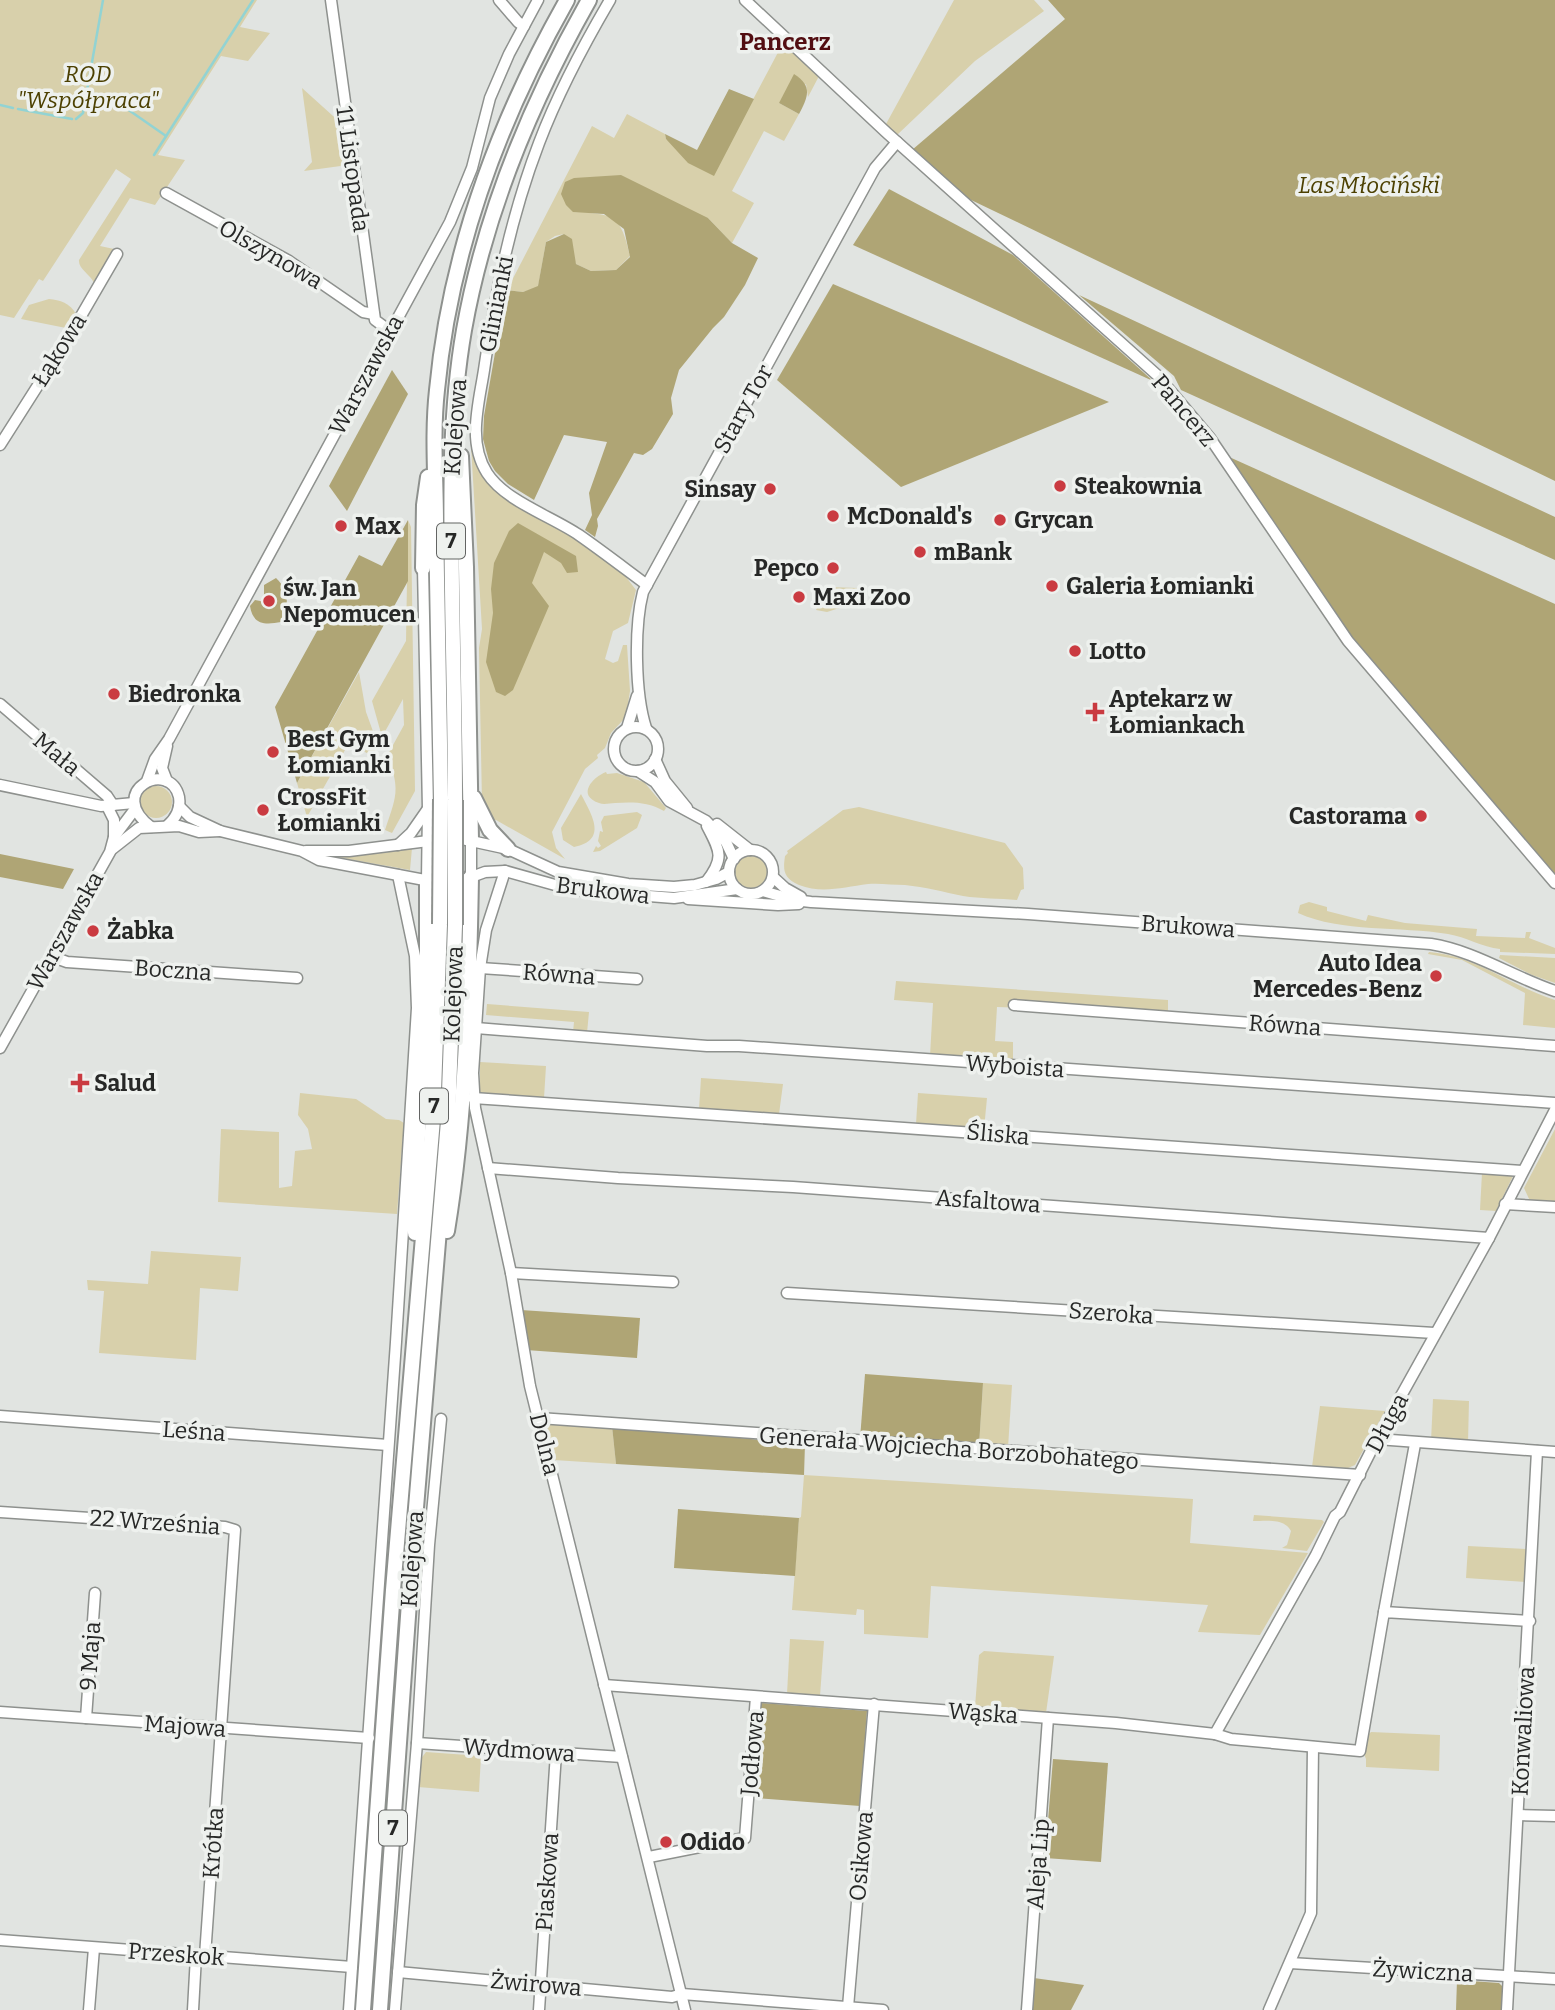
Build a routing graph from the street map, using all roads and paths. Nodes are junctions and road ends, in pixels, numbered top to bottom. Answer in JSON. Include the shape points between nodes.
{"nodes":[{"id":1,"x":331,"y":0,"type":"edge"},
{"id":2,"x":499,"y":0,"type":"edge"},
{"id":3,"x":538,"y":0,"type":"edge"},
{"id":4,"x":567,"y":0,"type":"edge"},
{"id":5,"x":589,"y":0,"type":"edge"},
{"id":6,"x":610,"y":0,"type":"edge"},
{"id":7,"x":745,"y":0,"type":"edge"},
{"id":8,"x":524,"y":26,"type":"junction"},
{"id":9,"x":897,"y":142,"type":"junction"},
{"id":10,"x":166,"y":193,"type":"dead end"},
{"id":11,"x":117,"y":254,"type":"dead end"},
{"id":12,"x":474,"y":284,"type":"junction"},
{"id":13,"x":374,"y":314,"type":"junction"},
{"id":14,"x":390,"y":331,"type":"junction"},
{"id":15,"x":0,"y":445,"type":"edge"},
{"id":16,"x":433,"y":448,"type":"junction"},
{"id":17,"x":423,"y":568,"type":"joint"},
{"id":18,"x":647,"y":585,"type":"junction"},
{"id":19,"x":638,"y":692,"type":"junction"},
{"id":20,"x":0,"y":704,"type":"edge"},
{"id":21,"x":627,"y":728,"type":"junction"},
{"id":22,"x":646,"y":728,"type":"junction"},
{"id":23,"x":169,"y":739,"type":"junction"},
{"id":24,"x":655,"y":759,"type":"junction"},
{"id":25,"x":638,"y":771,"type":"junction"},
{"id":26,"x":147,"y":781,"type":"junction"},
{"id":27,"x":167,"y":781,"type":"junction"},
{"id":28,"x":0,"y":785,"type":"edge"},
{"id":29,"x":471,"y":792,"type":"junction"},
{"id":30,"x":448,"y":800,"type":"junction"},
{"id":31,"x":110,"y":806,"type":"junction"},
{"id":32,"x":134,"y":806,"type":"junction"},
{"id":33,"x":179,"y":807,"type":"junction"},
{"id":34,"x":428,"y":809,"type":"junction"},
{"id":35,"x":690,"y":811,"type":"junction"},
{"id":36,"x":703,"y":819,"type":"junction"},
{"id":37,"x":167,"y":826,"type":"junction"},
{"id":38,"x":150,"y":827,"type":"junction"},
{"id":39,"x":220,"y":831,"type":"junction"},
{"id":40,"x":114,"y":838,"type":"junction"},
{"id":41,"x":471,"y":840,"type":"junction"},
{"id":42,"x":428,"y":841,"type":"junction"},
{"id":43,"x":398,"y":845,"type":"junction"},
{"id":44,"x":508,"y":849,"type":"junction"},
{"id":45,"x":750,"y":850,"type":"junction"},
{"id":46,"x":110,"y":851,"type":"junction"},
{"id":47,"x":302,"y":851,"type":"junction"},
{"id":48,"x":734,"y":859,"type":"junction"},
{"id":49,"x":505,"y":871,"type":"junction"},
{"id":50,"x":729,"y":872,"type":"junction"},
{"id":51,"x":398,"y":875,"type":"junction"},
{"id":52,"x":471,"y":877,"type":"junction"},
{"id":53,"x":773,"y":877,"type":"junction"},
{"id":54,"x":427,"y":880,"type":"junction"},
{"id":55,"x":706,"y":882,"type":"junction"},
{"id":56,"x":1555,"y":883,"type":"edge"},
{"id":57,"x":737,"y":890,"type":"junction"},
{"id":58,"x":763,"y":891,"type":"junction"},
{"id":59,"x":684,"y":898,"type":"junction"},
{"id":60,"x":811,"y":902,"type":"junction"},
{"id":61,"x":447,"y":924,"type":"junction"},
{"id":62,"x":50,"y":956,"type":"junction"},
{"id":63,"x":480,"y":968,"type":"junction"},
{"id":64,"x":298,"y":978,"type":"dead end"},
{"id":65,"x":637,"y":979,"type":"dead end"},
{"id":66,"x":1555,"y":992,"type":"edge"},
{"id":67,"x":1014,"y":1005,"type":"dead end"},
{"id":68,"x":476,"y":1028,"type":"junction"},
{"id":69,"x":1555,"y":1045,"type":"edge"},
{"id":70,"x":0,"y":1048,"type":"edge"},
{"id":71,"x":473,"y":1098,"type":"junction"},
{"id":72,"x":1555,"y":1103,"type":"edge"},
{"id":73,"x":1555,"y":1110,"type":"edge"},
{"id":74,"x":488,"y":1168,"type":"junction"},
{"id":75,"x":1522,"y":1171,"type":"junction"},
{"id":76,"x":1505,"y":1204,"type":"junction"},
{"id":77,"x":1555,"y":1207,"type":"edge"},
{"id":78,"x":1489,"y":1238,"type":"junction"},
{"id":79,"x":511,"y":1273,"type":"junction"},
{"id":80,"x":435,"y":1275,"type":"junction"},
{"id":81,"x":673,"y":1282,"type":"dead end"},
{"id":82,"x":419,"y":1287,"type":"junction"},
{"id":83,"x":787,"y":1293,"type":"dead end"},
{"id":84,"x":1434,"y":1333,"type":"junction"},
{"id":85,"x":0,"y":1416,"type":"edge"},
{"id":86,"x":538,"y":1418,"type":"junction"},
{"id":87,"x":441,"y":1419,"type":"dead end"},
{"id":88,"x":1377,"y":1439,"type":"junction"},
{"id":89,"x":1415,"y":1444,"type":"junction"},
{"id":90,"x":388,"y":1445,"type":"junction"},
{"id":91,"x":1537,"y":1451,"type":"junction"},
{"id":92,"x":1555,"y":1452,"type":"edge"},
{"id":93,"x":1360,"y":1475,"type":"junction"},
{"id":94,"x":0,"y":1512,"type":"edge"},
{"id":95,"x":95,"y":1593,"type":"dead end"},
{"id":96,"x":1384,"y":1612,"type":"junction"},
{"id":97,"x":1530,"y":1621,"type":"junction"},
{"id":98,"x":604,"y":1685,"type":"junction"},
{"id":99,"x":756,"y":1697,"type":"junction"},
{"id":100,"x":874,"y":1704,"type":"junction"},
{"id":101,"x":0,"y":1713,"type":"edge"},
{"id":102,"x":86,"y":1718,"type":"junction"},
{"id":103,"x":1048,"y":1718,"type":"junction"},
{"id":104,"x":221,"y":1729,"type":"junction"},
{"id":105,"x":1215,"y":1734,"type":"junction"},
{"id":106,"x":369,"y":1738,"type":"junction"},
{"id":107,"x":416,"y":1743,"type":"junction"},
{"id":108,"x":1313,"y":1747,"type":"junction"},
{"id":109,"x":556,"y":1754,"type":"junction"},
{"id":110,"x":622,"y":1757,"type":"junction"},
{"id":111,"x":1518,"y":1815,"type":"junction"},
{"id":112,"x":1555,"y":1816,"type":"edge"},
{"id":113,"x":649,"y":1857,"type":"junction"},
{"id":114,"x":0,"y":1940,"type":"edge"},
{"id":115,"x":94,"y":1948,"type":"junction"},
{"id":116,"x":201,"y":1956,"type":"junction"},
{"id":117,"x":1290,"y":1963,"type":"junction"},
{"id":118,"x":352,"y":1967,"type":"junction"},
{"id":119,"x":398,"y":1972,"type":"junction"},
{"id":120,"x":1509,"y":1976,"type":"junction"},
{"id":121,"x":1555,"y":1979,"type":"edge"},
{"id":122,"x":540,"y":1984,"type":"junction"},
{"id":123,"x":682,"y":1994,"type":"junction"},
{"id":124,"x":848,"y":2007,"type":"junction"},
{"id":125,"x":89,"y":2010,"type":"edge"},
{"id":126,"x":193,"y":2010,"type":"edge"},
{"id":127,"x":349,"y":2010,"type":"edge"},
{"id":128,"x":363,"y":2010,"type":"edge"},
{"id":129,"x":380,"y":2010,"type":"edge"},
{"id":130,"x":395,"y":2010,"type":"edge"},
{"id":131,"x":539,"y":2010,"type":"edge"},
{"id":132,"x":685,"y":2010,"type":"edge"},
{"id":133,"x":883,"y":2010,"type":"edge"},
{"id":134,"x":1027,"y":2010,"type":"edge"},
{"id":135,"x":1269,"y":2010,"type":"edge"},
{"id":136,"x":1507,"y":2010,"type":"edge"}],
"edges":[{"from":1,"to":13,"type":"street","name":"11 Listopada"},
{"from":2,"to":8,"type":"street"},
{"from":3,"to":8,"type":"street","name":"Warszawska"},
{"from":4,"to":16,"type":"highway","name":"Kolejowa","number":"7","via":[[512,108],[473,212],[442,345]]},
{"from":5,"to":12,"type":"highway","name":"Kolejowa","number":"7","via":[[520,136]]},
{"from":6,"to":18,"type":"street","name":"Glinianki","via":[[558,98],[520,200],[490,324],[475,439],[483,467],[495,484],[577,534]]},
{"from":7,"to":9,"type":"street","name":"Pancerz"},
{"from":8,"to":14,"type":"street","name":"Warszawska","via":[[489,98],[456,210]]},
{"from":9,"to":18,"type":"street","name":"Stary Tor","via":[[875,169]]},
{"from":9,"to":56,"type":"street","name":"Pancerz","via":[[1157,375],[1210,438],[1348,641]]},
{"from":10,"to":13,"type":"street","name":"Olszynowa","via":[[289,261],[363,312]]},
{"from":11,"to":15,"type":"street","name":"Łąkowa"},
{"from":12,"to":29,"type":"highway","via":[[461,471]]},
{"from":12,"to":30,"type":"highway","name":"Kolejowa","number":"7","via":[[457,382],[451,475]]},
{"from":13,"to":14,"type":"street"},
{"from":14,"to":23,"type":"street","name":"Warszawska"},
{"from":16,"to":17,"type":"highway","via":[[424,505]]},
{"from":16,"to":30,"type":"highway","name":"Kolejowa","number":"7"},
{"from":17,"to":34,"type":"street"},
{"from":18,"to":19,"type":"street","name":"Stary Tor","via":[[639,617]]},
{"from":19,"to":21,"type":"street","name":"Stary Tor"},
{"from":19,"to":22,"type":"street","name":"Stary Tor"},
{"from":20,"to":31,"type":"street","name":"Mała","via":[[108,797]]},
{"from":21,"to":22,"type":"street"},
{"from":21,"to":25,"type":"street","via":[[615,740],[614,753],[621,766]]},
{"from":22,"to":24,"type":"street","via":[[657,743]]},
{"from":23,"to":26,"type":"street","name":"Warszawska"},
{"from":23,"to":27,"type":"street","name":"Warszawska","via":[[162,768]]},
{"from":24,"to":25,"type":"street"},
{"from":24,"to":35,"type":"street","via":[[665,781]]},
{"from":25,"to":35,"type":"street","via":[[669,801]]},
{"from":26,"to":27,"type":"street"},
{"from":26,"to":32,"type":"street","via":[[138,789]]},
{"from":27,"to":33,"type":"street","via":[[177,791]]},
{"from":28,"to":31,"type":"street"},
{"from":29,"to":41,"type":"highway"},
{"from":29,"to":44,"type":"highway","via":[[490,830]]},
{"from":30,"to":61,"type":"highway","name":"Kolejowa","number":"7","bridge":true},
{"from":31,"to":32,"type":"street"},
{"from":31,"to":40,"type":"street","name":"Warszawska"},
{"from":32,"to":38,"type":"street"},
{"from":32,"to":40,"type":"street","name":"Warszawska"},
{"from":33,"to":37,"type":"street"},
{"from":33,"to":39,"type":"street","via":[[184,814]]},
{"from":34,"to":42,"type":"street"},
{"from":34,"to":43,"type":"street"},
{"from":35,"to":36,"type":"street"},
{"from":36,"to":45,"type":"street","via":[[719,825]]},
{"from":36,"to":48,"type":"street","via":[[726,842]]},
{"from":36,"to":55,"type":"street","via":[[720,860]]},
{"from":37,"to":38,"type":"street"},
{"from":37,"to":39,"type":"street"},
{"from":38,"to":46,"type":"street","name":"Warszawska","via":[[134,831]]},
{"from":39,"to":47,"type":"street"},
{"from":40,"to":46,"type":"street","name":"Warszawska"},
{"from":41,"to":42,"type":"street","name":"Brukowa"},
{"from":41,"to":44,"type":"street","name":"Brukowa"},
{"from":41,"to":52,"type":"street"},
{"from":42,"to":43,"type":"street"},
{"from":42,"to":54,"type":"street"},
{"from":43,"to":47,"type":"street"},
{"from":44,"to":55,"type":"street","name":"Brukowa","via":[[558,872],[628,884],[674,887]]},
{"from":45,"to":48,"type":"street"},
{"from":45,"to":53,"type":"street","via":[[767,857]]},
{"from":46,"to":62,"type":"street","name":"Warszawska"},
{"from":47,"to":51,"type":"street","via":[[319,860]]},
{"from":48,"to":50,"type":"street"},
{"from":49,"to":52,"type":"street","name":"Brukowa"},
{"from":49,"to":59,"type":"street","name":"Brukowa","via":[[573,890]]},
{"from":49,"to":63,"type":"street","name":"Dolna","via":[[486,930]]},
{"from":50,"to":55,"type":"street","name":"Brukowa"},
{"from":50,"to":57,"type":"street"},
{"from":51,"to":54,"type":"street"},
{"from":51,"to":90,"type":"street","name":"Kolejowa","via":[[415,956],[417,990]]},
{"from":52,"to":54,"type":"street","name":"Brukowa","via":[[450,883]]},
{"from":52,"to":80,"type":"highway","via":[[455,1184]]},
{"from":53,"to":58,"type":"street"},
{"from":53,"to":60,"type":"street","name":"Brukowa"},
{"from":54,"to":82,"type":"highway","via":[[427,982],[415,1186]]},
{"from":57,"to":58,"type":"street"},
{"from":57,"to":59,"type":"street","name":"Brukowa"},
{"from":58,"to":60,"type":"street","name":"Brukowa"},
{"from":59,"to":60,"type":"street","via":[[778,905]]},
{"from":60,"to":66,"type":"street","name":"Brukowa","via":[[1431,944],[1459,950]]},
{"from":61,"to":80,"type":"highway","name":"Kolejowa","number":"7","via":[[448,1121]]},
{"from":61,"to":82,"type":"highway","name":"Kolejowa","number":"7"},
{"from":62,"to":64,"type":"street","name":"Boczna","via":[[67,962]]},
{"from":62,"to":70,"type":"street","name":"Warszawska"},
{"from":63,"to":65,"type":"street","name":"Równa"},
{"from":63,"to":68,"type":"street","name":"Dolna"},
{"from":67,"to":69,"type":"street","name":"Równa"},
{"from":68,"to":71,"type":"street","name":"Dolna"},
{"from":68,"to":72,"type":"street","name":"Wyboista"},
{"from":71,"to":74,"type":"street","name":"Dolna"},
{"from":71,"to":75,"type":"street","name":"Śliska"},
{"from":73,"to":75,"type":"street","name":"Długa"},
{"from":74,"to":78,"type":"street","name":"Asfaltowa"},
{"from":74,"to":79,"type":"street","name":"Dolna"},
{"from":75,"to":76,"type":"street","name":"Długa"},
{"from":76,"to":77,"type":"street"},
{"from":76,"to":78,"type":"street","name":"Długa"},
{"from":78,"to":84,"type":"street","name":"Długa"},
{"from":79,"to":81,"type":"street"},
{"from":79,"to":86,"type":"street","name":"Dolna"},
{"from":80,"to":129,"type":"highway","name":"Kolejowa","number":"7"},
{"from":82,"to":128,"type":"highway","name":"Kolejowa","number":"7"},
{"from":83,"to":84,"type":"street","name":"Szeroka"},
{"from":84,"to":88,"type":"street","name":"Długa"},
{"from":85,"to":90,"type":"street","name":"Leśna"},
{"from":86,"to":93,"type":"street","name":"Generała Wojciecha Borzobohatego"},
{"from":86,"to":98,"type":"street","name":"Dolna"},
{"from":87,"to":107,"type":"street","name":"Kolejowa"},
{"from":88,"to":89,"type":"street"},
{"from":88,"to":93,"type":"street","name":"Długa"},
{"from":89,"to":91,"type":"street"},
{"from":89,"to":96,"type":"street"},
{"from":90,"to":106,"type":"street","name":"Kolejowa"},
{"from":91,"to":92,"type":"street"},
{"from":91,"to":97,"type":"street","name":"Konwaliowa"},
{"from":93,"to":105,"type":"street","name":"Długa"},
{"from":94,"to":104,"type":"street","name":"22 Września","via":[[234,1528]]},
{"from":95,"to":102,"type":"street","name":"9 Maja"},
{"from":96,"to":97,"type":"street"},
{"from":96,"to":108,"type":"street","name":"Wąska","via":[[1360,1751]]},
{"from":97,"to":111,"type":"street","name":"Konwaliowa"},
{"from":98,"to":99,"type":"street","name":"Wąska"},
{"from":98,"to":110,"type":"street","name":"Dolna"},
{"from":99,"to":100,"type":"street","name":"Wąska"},
{"from":99,"to":113,"type":"street","name":"Jodłowa","via":[[745,1838]]},
{"from":100,"to":103,"type":"street","name":"Wąska"},
{"from":100,"to":124,"type":"street","name":"Osikowa"},
{"from":101,"to":102,"type":"street","name":"Majowa"},
{"from":102,"to":104,"type":"street","name":"Majowa"},
{"from":103,"to":105,"type":"street","name":"Wąska"},
{"from":103,"to":134,"type":"street","name":"Aleja Lip"},
{"from":104,"to":106,"type":"street","name":"Majowa"},
{"from":104,"to":116,"type":"street","name":"Krótka"},
{"from":105,"to":108,"type":"street","name":"Wąska"},
{"from":106,"to":118,"type":"street","name":"Kolejowa"},
{"from":107,"to":109,"type":"street","name":"Wydmowa"},
{"from":107,"to":119,"type":"street","name":"Kolejowa"},
{"from":108,"to":117,"type":"street","via":[[1312,1907]]},
{"from":109,"to":110,"type":"street","name":"Wydmowa"},
{"from":109,"to":122,"type":"street","name":"Piaskowa"},
{"from":110,"to":113,"type":"street","name":"Dolna"},
{"from":111,"to":112,"type":"street"},
{"from":111,"to":120,"type":"street","name":"Konwaliowa"},
{"from":113,"to":123,"type":"street","name":"Dolna"},
{"from":114,"to":115,"type":"street","name":"Przeskok"},
{"from":115,"to":116,"type":"street","name":"Przeskok"},
{"from":115,"to":125,"type":"street"},
{"from":116,"to":118,"type":"street","name":"Przeskok"},
{"from":116,"to":126,"type":"street","name":"Krótka"},
{"from":117,"to":120,"type":"street","name":"Żywiczna"},
{"from":117,"to":135,"type":"street"},
{"from":118,"to":127,"type":"street","name":"Kolejowa"},
{"from":119,"to":122,"type":"street","name":"Żwirowa"},
{"from":119,"to":130,"type":"street","name":"Kolejowa"},
{"from":120,"to":121,"type":"street","name":"Żywiczna"},
{"from":120,"to":136,"type":"street","name":"Konwaliowa"},
{"from":122,"to":123,"type":"street","name":"Żwirowa","via":[[672,1997]]},
{"from":122,"to":131,"type":"street","name":"Piaskowa"},
{"from":123,"to":124,"type":"street","name":"Żwirowa"},
{"from":123,"to":132,"type":"street","name":"Dolna"},
{"from":124,"to":133,"type":"street","name":"Żwirowa"}]}
